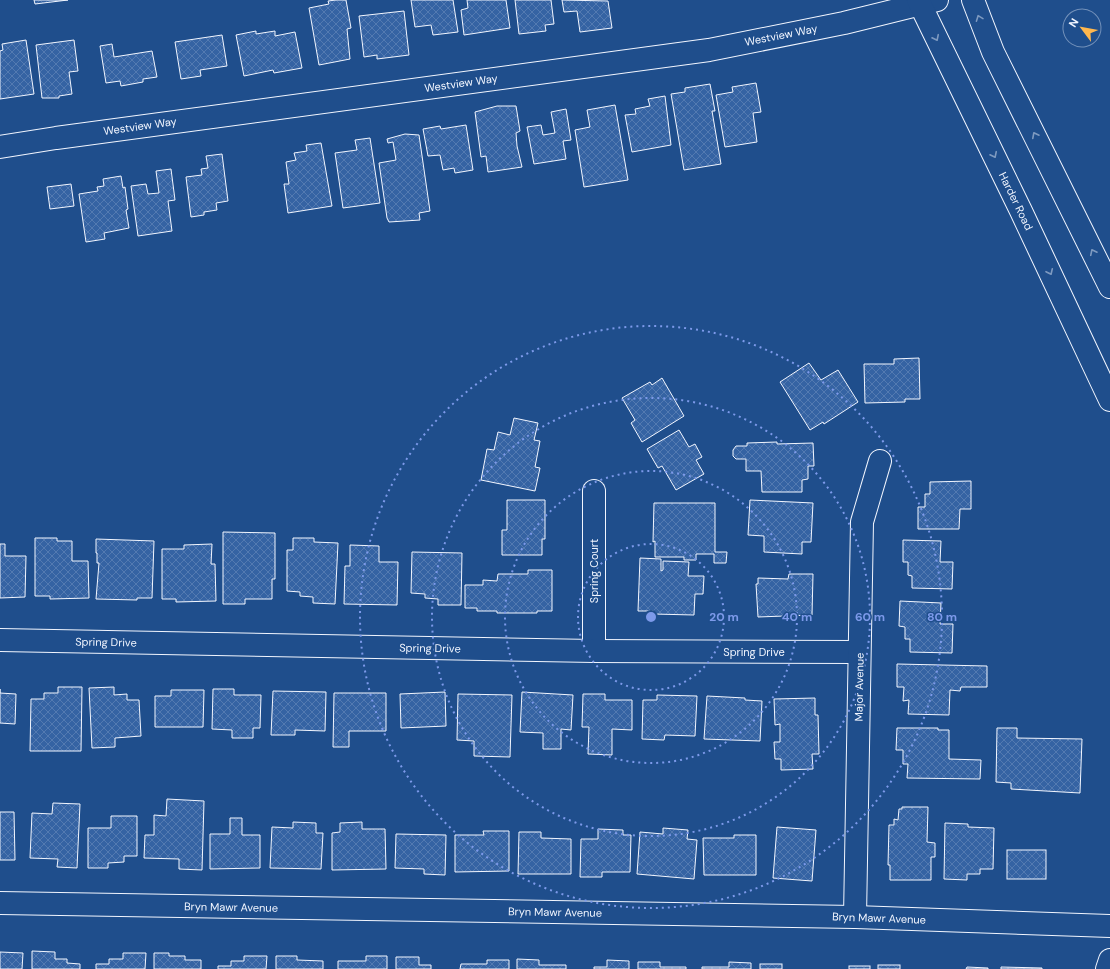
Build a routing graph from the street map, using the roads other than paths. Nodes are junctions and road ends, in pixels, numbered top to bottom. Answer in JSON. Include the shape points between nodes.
{"nodes":[{"id":1,"x":972,"y":0,"type":"edge"},
{"id":2,"x":925,"y":1,"type":"edge"},
{"id":3,"x":0,"y":147,"type":"edge"},
{"id":4,"x":1110,"y":287,"type":"edge"},
{"id":5,"x":1110,"y":400,"type":"edge"},
{"id":6,"x":880,"y":460,"type":"dead end"},
{"id":7,"x":594,"y":491,"type":"dead end"},
{"id":8,"x":0,"y":640,"type":"edge"},
{"id":9,"x":594,"y":651,"type":"junction"},
{"id":10,"x":859,"y":652,"type":"junction"},
{"id":11,"x":0,"y":903,"type":"edge"},
{"id":12,"x":855,"y":917,"type":"junction"},
{"id":13,"x":1110,"y":926,"type":"edge"},
{"id":14,"x":1110,"y":960,"type":"edge"},
{"id":15,"x":1107,"y":969,"type":"edge"}],
"edges":[{"from":4,"to":1,"type":"street","one_way":true,"via":[[992,52]]},
{"from":2,"to":3,"type":"street","name":"Westview Way","via":[[844,23],[709,50]]},
{"from":2,"to":5,"type":"street","name":"Harder Road","one_way":true},
{"from":6,"to":10,"type":"street","name":"Major Avenue","via":[[862,522]]},
{"from":7,"to":9,"type":"street","name":"Spring Court"},
{"from":8,"to":9,"type":"street","name":"Spring Drive"},
{"from":9,"to":10,"type":"street","name":"Spring Drive"},
{"from":10,"to":12,"type":"street","name":"Major Avenue"},
{"from":11,"to":12,"type":"street","name":"Bryn Mawr Avenue"},
{"from":12,"to":13,"type":"street","name":"Bryn Mawr Avenue"},
{"from":14,"to":15,"type":"street"}]}
